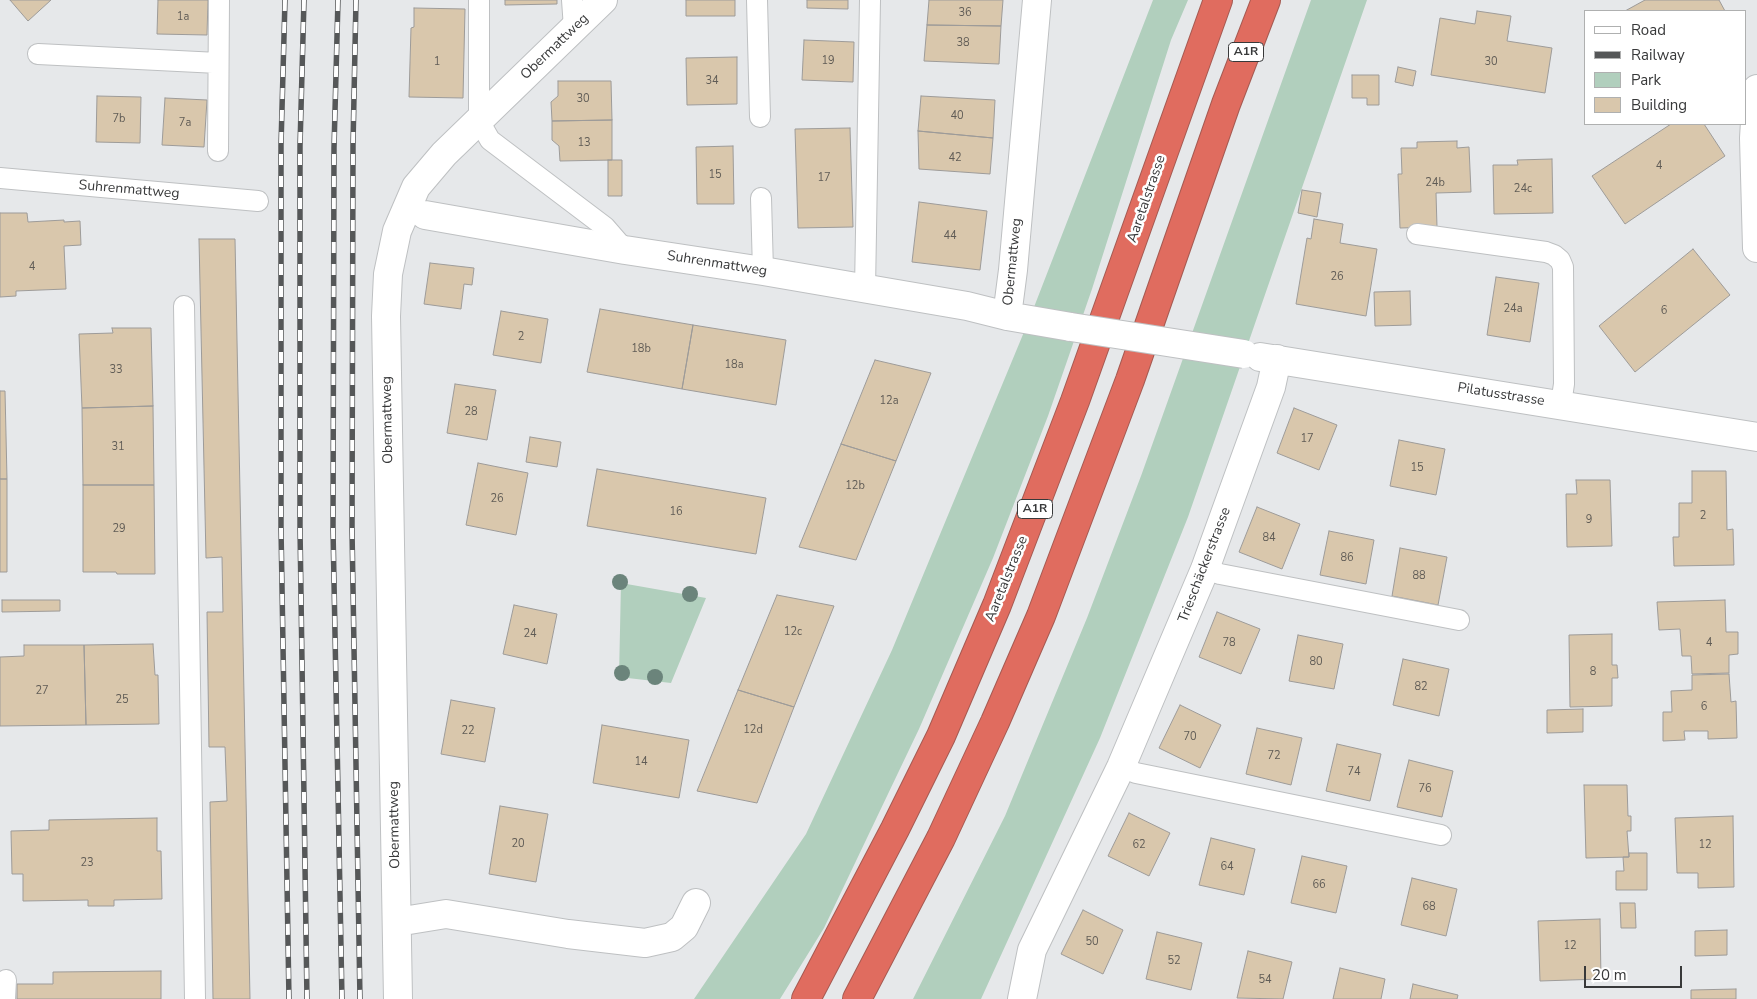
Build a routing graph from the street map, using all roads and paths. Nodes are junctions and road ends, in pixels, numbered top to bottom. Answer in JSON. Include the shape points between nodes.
{"nodes":[{"id":1,"x":219,"y":0,"type":"edge"},
{"id":2,"x":479,"y":0,"type":"edge"},
{"id":3,"x":572,"y":0,"type":"edge"},
{"id":4,"x":603,"y":0,"type":"edge"},
{"id":5,"x":757,"y":0,"type":"edge"},
{"id":6,"x":870,"y":0,"type":"edge"},
{"id":7,"x":1037,"y":0,"type":"edge"},
{"id":8,"x":1218,"y":0,"type":"edge"},
{"id":9,"x":1266,"y":0,"type":"edge"},
{"id":10,"x":574,"y":28,"type":"junction"},
{"id":11,"x":38,"y":54,"type":"dead end"},
{"id":12,"x":218,"y":63,"type":"junction"},
{"id":13,"x":1757,"y":89,"type":"edge"},
{"id":14,"x":760,"y":117,"type":"dead end"},
{"id":15,"x":479,"y":120,"type":"junction"},
{"id":16,"x":218,"y":151,"type":"dead end"},
{"id":17,"x":0,"y":178,"type":"edge"},
{"id":18,"x":761,"y":198,"type":"dead end"},
{"id":19,"x":258,"y":201,"type":"dead end"},
{"id":20,"x":425,"y":215,"type":"dead end"},
{"id":21,"x":1417,"y":234,"type":"dead end"},
{"id":22,"x":1757,"y":248,"type":"edge"},
{"id":23,"x":625,"y":250,"type":"junction"},
{"id":24,"x":763,"y":271,"type":"junction"},
{"id":25,"x":866,"y":289,"type":"junction"},
{"id":26,"x":184,"y":306,"type":"dead end"},
{"id":27,"x":1018,"y":318,"type":"junction"},
{"id":28,"x":1244,"y":354,"type":"joint"},
{"id":29,"x":1277,"y":359,"type":"junction"},
{"id":30,"x":1561,"y":404,"type":"junction"},
{"id":31,"x":1757,"y":437,"type":"edge"},
{"id":32,"x":1205,"y":569,"type":"junction"},
{"id":33,"x":1459,"y":620,"type":"dead end"},
{"id":34,"x":1121,"y":766,"type":"junction"},
{"id":35,"x":1441,"y":836,"type":"dead end"},
{"id":36,"x":696,"y":904,"type":"dead end"},
{"id":37,"x":397,"y":922,"type":"junction"},
{"id":38,"x":195,"y":999,"type":"edge"},
{"id":39,"x":398,"y":999,"type":"edge"},
{"id":40,"x":806,"y":999,"type":"edge"},
{"id":41,"x":856,"y":999,"type":"edge"},
{"id":42,"x":1022,"y":999,"type":"edge"}],
"edges":[{"from":1,"to":12,"type":"lane"},
{"from":2,"to":15,"type":"lane"},
{"from":3,"to":10,"type":"lane"},
{"from":4,"to":10,"type":"street","name":"Obermattweg"},
{"from":5,"to":14,"type":"lane"},
{"from":6,"to":25,"type":"lane"},
{"from":7,"to":27,"type":"street","name":"Obermattweg","via":[[1013,270]]},
{"from":8,"to":40,"type":"highway","name":"Aaretalstrasse","number":"A1R","via":[[1075,401],[997,606],[896,830]]},
{"from":9,"to":41,"type":"highway","number":"A1R","via":[[1041,616],[941,838]]},
{"from":10,"to":15,"type":"street","name":"Obermattweg"},
{"from":11,"to":12,"type":"lane"},
{"from":12,"to":16,"type":"lane"},
{"from":13,"to":22,"type":"street","via":[[1754,138]]},
{"from":15,"to":23,"type":"lane","via":[[490,140],[605,227]]},
{"from":15,"to":37,"type":"street","name":"Obermattweg","via":[[416,187],[397,231],[388,274],[386,316]]},
{"from":17,"to":19,"type":"lane","name":"Suhrenmattweg"},
{"from":18,"to":24,"type":"lane"},
{"from":20,"to":23,"type":"street","name":"Suhrenmattweg"},
{"from":21,"to":30,"type":"lane","via":[[1546,252],[1560,260],[1563,266],[1564,384]]},
{"from":23,"to":24,"type":"street","name":"Suhrenmattweg"},
{"from":24,"to":25,"type":"street","name":"Suhrenmattweg"},
{"from":25,"to":27,"type":"street","name":"Suhrenmattweg"},
{"from":26,"to":38,"type":"lane"},
{"from":27,"to":28,"type":"street","name":"Obermattweg","bridge":true},
{"from":28,"to":29,"type":"street","name":"Pilatusstrasse"},
{"from":29,"to":30,"type":"street","name":"Pilatusstrasse"},
{"from":29,"to":32,"type":"street","name":"Trieschäckerstrasse","via":[[1271,387]]},
{"from":30,"to":31,"type":"street","name":"Pilatusstrasse"},
{"from":32,"to":33,"type":"lane"},
{"from":32,"to":34,"type":"street","name":"Trieschäckerstrasse"},
{"from":34,"to":35,"type":"lane","via":[[1136,773]]},
{"from":34,"to":42,"type":"street","name":"Trieschäckerstrasse","via":[[1032,950]]},
{"from":36,"to":37,"type":"street","via":[[684,927],[672,937],[645,943],[446,914]]},
{"from":37,"to":39,"type":"street","name":"Obermattweg"}]}
